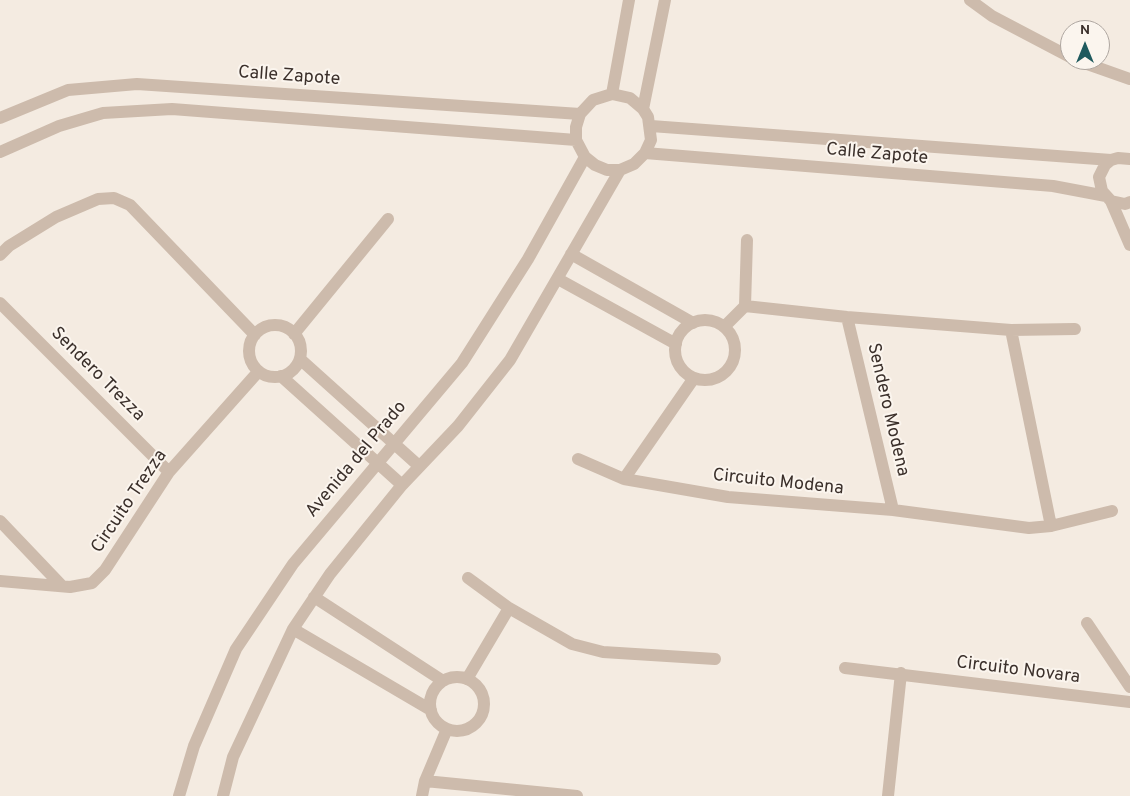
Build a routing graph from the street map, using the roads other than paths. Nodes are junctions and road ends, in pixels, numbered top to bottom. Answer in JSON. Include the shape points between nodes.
{"nodes":[{"id":1,"x":629,"y":0,"type":"edge"},
{"id":2,"x":665,"y":0,"type":"edge"},
{"id":3,"x":970,"y":0,"type":"edge"},
{"id":4,"x":1060,"y":52,"type":"edge"},
{"id":5,"x":1104,"y":70,"type":"edge"},
{"id":6,"x":1130,"y":79,"type":"edge"},
{"id":7,"x":612,"y":94,"type":"junction"},
{"id":8,"x":644,"y":109,"type":"junction"},
{"id":9,"x":580,"y":114,"type":"junction"},
{"id":10,"x":0,"y":118,"type":"edge"},
{"id":11,"x":651,"y":126,"type":"junction"},
{"id":12,"x":576,"y":140,"type":"junction"},
{"id":13,"x":0,"y":152,"type":"edge"},
{"id":14,"x":645,"y":153,"type":"junction"},
{"id":15,"x":585,"y":157,"type":"junction"},
{"id":16,"x":1130,"y":159,"type":"edge"},
{"id":17,"x":1111,"y":160,"type":"junction"},
{"id":18,"x":620,"y":170,"type":"junction"},
{"id":19,"x":1108,"y":198,"type":"junction"},
{"id":20,"x":1130,"y":202,"type":"edge"},
{"id":21,"x":388,"y":219,"type":"dead end"},
{"id":22,"x":748,"y":240,"type":"dead end"},
{"id":23,"x":1130,"y":245,"type":"edge"},
{"id":24,"x":571,"y":254,"type":"junction"},
{"id":25,"x":0,"y":255,"type":"edge"},
{"id":26,"x":558,"y":278,"type":"junction"},
{"id":27,"x":0,"y":303,"type":"edge"},
{"id":28,"x":745,"y":306,"type":"junction"},
{"id":29,"x":847,"y":317,"type":"junction"},
{"id":30,"x":693,"y":323,"type":"junction"},
{"id":31,"x":724,"y":327,"type":"junction"},
{"id":32,"x":1075,"y":329,"type":"dead end"},
{"id":33,"x":1011,"y":330,"type":"junction"},
{"id":34,"x":255,"y":334,"type":"junction"},
{"id":35,"x":294,"y":334,"type":"junction"},
{"id":36,"x":676,"y":344,"type":"junction"},
{"id":37,"x":300,"y":359,"type":"junction"},
{"id":38,"x":258,"y":372,"type":"junction"},
{"id":39,"x":281,"y":376,"type":"junction"},
{"id":40,"x":694,"y":378,"type":"junction"},
{"id":41,"x":394,"y":443,"type":"junction"},
{"id":42,"x":578,"y":459,"type":"dead end"},
{"id":43,"x":378,"y":461,"type":"junction"},
{"id":44,"x":419,"y":466,"type":"junction"},
{"id":45,"x":169,"y":472,"type":"junction"},
{"id":46,"x":624,"y":479,"type":"junction"},
{"id":47,"x":402,"y":485,"type":"junction"},
{"id":48,"x":893,"y":510,"type":"junction"},
{"id":49,"x":1112,"y":511,"type":"dead end"},
{"id":50,"x":0,"y":521,"type":"edge"},
{"id":51,"x":1051,"y":526,"type":"junction"},
{"id":52,"x":468,"y":578,"type":"dead end"},
{"id":53,"x":0,"y":581,"type":"edge"},
{"id":54,"x":61,"y":585,"type":"junction"},
{"id":55,"x":314,"y":597,"type":"junction"},
{"id":56,"x":509,"y":608,"type":"junction"},
{"id":57,"x":1087,"y":623,"type":"dead end"},
{"id":58,"x":293,"y":629,"type":"junction"},
{"id":59,"x":715,"y":660,"type":"dead end"},
{"id":60,"x":845,"y":668,"type":"dead end"},
{"id":61,"x":901,"y":674,"type":"junction"},
{"id":62,"x":467,"y":679,"type":"junction"},
{"id":63,"x":443,"y":681,"type":"junction"},
{"id":64,"x":1130,"y":687,"type":"edge"},
{"id":65,"x":1130,"y":702,"type":"edge"},
{"id":66,"x":431,"y":710,"type":"junction"},
{"id":67,"x":447,"y":729,"type":"junction"},
{"id":68,"x":425,"y":781,"type":"junction"},
{"id":69,"x":179,"y":796,"type":"edge"},
{"id":70,"x":223,"y":796,"type":"edge"},
{"id":71,"x":422,"y":796,"type":"edge"},
{"id":72,"x":577,"y":796,"type":"edge"},
{"id":73,"x":888,"y":796,"type":"edge"}],
"edges":[{"from":1,"to":7,"type":"street"},
{"from":2,"to":8,"type":"street"},
{"from":3,"to":4,"type":"street","via":[[992,16]]},
{"from":5,"to":6,"type":"street"},
{"from":7,"to":8,"type":"street","via":[[630,98]]},
{"from":7,"to":9,"type":"street","via":[[593,100]]},
{"from":8,"to":11,"type":"street"},
{"from":9,"to":10,"type":"street","name":"Calle Zapote","via":[[137,84],[68,90]]},
{"from":9,"to":12,"type":"street"},
{"from":11,"to":14,"type":"street","via":[[651,140]]},
{"from":11,"to":17,"type":"street","name":"Calle Zapote"},
{"from":12,"to":13,"type":"street","via":[[172,109],[103,113],[59,126]]},
{"from":12,"to":15,"type":"street"},
{"from":14,"to":18,"type":"street","via":[[634,164]]},
{"from":14,"to":19,"type":"street","name":"Calle Zapote","via":[[1053,186]]},
{"from":15,"to":18,"type":"street","via":[[601,168]]},
{"from":15,"to":41,"type":"street","name":"Avenida del Prado","via":[[528,259],[462,363]]},
{"from":16,"to":17,"type":"street","name":"Calle Zapote"},
{"from":17,"to":19,"type":"street","via":[[1100,177]]},
{"from":18,"to":24,"type":"street"},
{"from":19,"to":20,"type":"street","name":"Calle Zapote","via":[[1125,204]]},
{"from":19,"to":23,"type":"street"},
{"from":21,"to":35,"type":"street"},
{"from":22,"to":28,"type":"street"},
{"from":24,"to":26,"type":"street"},
{"from":24,"to":30,"type":"street"},
{"from":25,"to":34,"type":"street","via":[[56,217],[98,200],[114,198],[130,205]]},
{"from":26,"to":36,"type":"street"},
{"from":26,"to":44,"type":"street","via":[[510,360],[458,426]]},
{"from":27,"to":45,"type":"street","name":"Sendero Trezza"},
{"from":28,"to":29,"type":"street"},
{"from":28,"to":31,"type":"street"},
{"from":29,"to":33,"type":"street"},
{"from":29,"to":48,"type":"street","name":"Sendero Modena"},
{"from":30,"to":31,"type":"street","via":[[709,321]]},
{"from":30,"to":36,"type":"street","via":[[685,328]]},
{"from":31,"to":40,"type":"street","via":[[734,343],[733,361],[721,376]]},
{"from":32,"to":33,"type":"street"},
{"from":33,"to":51,"type":"street"},
{"from":34,"to":35,"type":"street","via":[[270,326],[279,326]]},
{"from":34,"to":38,"type":"street","via":[[249,350]]},
{"from":35,"to":37,"type":"street","via":[[301,350]]},
{"from":36,"to":40,"type":"street","via":[[679,364]]},
{"from":37,"to":39,"type":"street","via":[[289,373]]},
{"from":37,"to":41,"type":"street"},
{"from":38,"to":39,"type":"street","via":[[265,376]]},
{"from":38,"to":45,"type":"street","name":"Circuito Trezza"},
{"from":39,"to":43,"type":"street"},
{"from":40,"to":46,"type":"street"},
{"from":41,"to":43,"type":"street","name":"Avenida del Prado"},
{"from":41,"to":44,"type":"street"},
{"from":42,"to":46,"type":"street","name":"Circuito Modena"},
{"from":43,"to":47,"type":"street"},
{"from":43,"to":69,"type":"street","name":"Avenida del Prado","via":[[293,564],[236,649],[194,746]]},
{"from":44,"to":47,"type":"street"},
{"from":45,"to":54,"type":"street","name":"Circuito Trezza","via":[[105,570],[92,583],[70,587]]},
{"from":46,"to":48,"type":"street","name":"Circuito Modena","via":[[728,498]]},
{"from":47,"to":55,"type":"street"},
{"from":48,"to":51,"type":"street","name":"Circuito Modena","via":[[1028,528]]},
{"from":49,"to":51,"type":"street","name":"Circuito Modena"},
{"from":50,"to":54,"type":"street"},
{"from":52,"to":56,"type":"street"},
{"from":53,"to":54,"type":"street","name":"Circuito Trezza"},
{"from":55,"to":58,"type":"street"},
{"from":55,"to":63,"type":"street"},
{"from":56,"to":59,"type":"street","via":[[572,644],[603,652]]},
{"from":56,"to":62,"type":"street"},
{"from":57,"to":64,"type":"street"},
{"from":58,"to":66,"type":"street"},
{"from":58,"to":70,"type":"street","via":[[233,757]]},
{"from":60,"to":61,"type":"street","name":"Circuito Novara"},
{"from":61,"to":65,"type":"street","name":"Circuito Novara"},
{"from":61,"to":73,"type":"street"},
{"from":62,"to":63,"type":"street","via":[[451,677]]},
{"from":62,"to":67,"type":"street","via":[[480,689],[484,697],[482,714],[478,721],[464,730]]},
{"from":63,"to":66,"type":"street","via":[[432,694]]},
{"from":66,"to":67,"type":"street"},
{"from":67,"to":68,"type":"street"},
{"from":68,"to":71,"type":"street"},
{"from":68,"to":72,"type":"street"}]}
